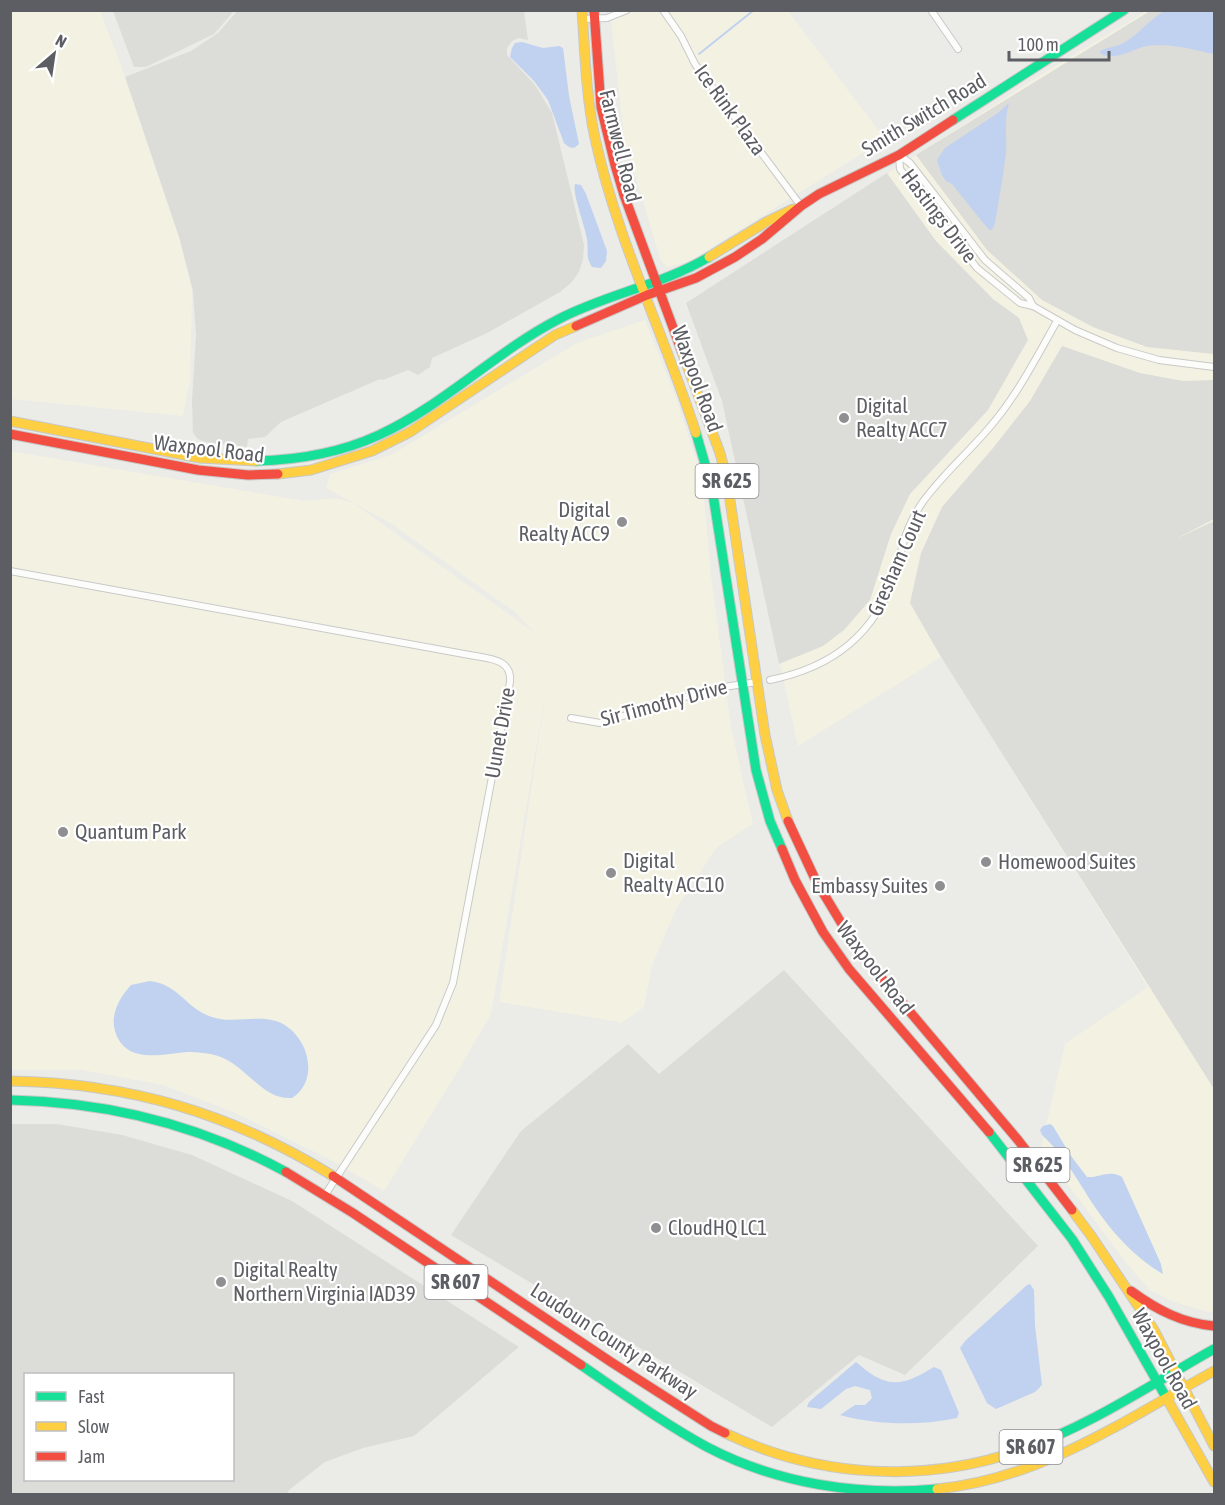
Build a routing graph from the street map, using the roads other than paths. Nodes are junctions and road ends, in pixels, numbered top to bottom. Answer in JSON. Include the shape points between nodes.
{"nodes":[{"id":1,"x":627,"y":10,"type":"edge"},
{"id":2,"x":663,"y":10,"type":"edge"},
{"id":3,"x":931,"y":10,"type":"edge"},
{"id":4,"x":1124,"y":10,"type":"edge"},
{"id":5,"x":594,"y":14,"type":"edge"},
{"id":6,"x":583,"y":15,"type":"edge"},
{"id":7,"x":958,"y":49,"type":"dead end"},
{"id":8,"x":898,"y":155,"type":"junction"},
{"id":9,"x":801,"y":206,"type":"junction"},
{"id":10,"x":643,"y":285,"type":"junction"},
{"id":11,"x":658,"y":286,"type":"junction"},
{"id":12,"x":647,"y":295,"type":"junction"},
{"id":13,"x":1034,"y":306,"type":"junction"},
{"id":14,"x":1057,"y":321,"type":"junction"},
{"id":15,"x":1215,"y":367,"type":"edge"},
{"id":16,"x":10,"y":421,"type":"edge"},
{"id":17,"x":10,"y":435,"type":"edge"},
{"id":18,"x":10,"y":571,"type":"edge"},
{"id":19,"x":770,"y":680,"type":"dead end"},
{"id":20,"x":757,"y":682,"type":"junction"},
{"id":21,"x":742,"y":684,"type":"junction"},
{"id":22,"x":571,"y":718,"type":"dead end"},
{"id":23,"x":10,"y":1081,"type":"edge"},
{"id":24,"x":10,"y":1100,"type":"edge"},
{"id":25,"x":336,"y":1179,"type":"junction"},
{"id":26,"x":325,"y":1195,"type":"junction"},
{"id":27,"x":1123,"y":1285,"type":"junction"},
{"id":28,"x":1215,"y":1326,"type":"edge"},
{"id":29,"x":1215,"y":1349,"type":"edge"},
{"id":30,"x":1175,"y":1370,"type":"junction"},
{"id":31,"x":1215,"y":1371,"type":"edge"},
{"id":32,"x":1156,"y":1381,"type":"junction"},
{"id":33,"x":1183,"y":1387,"type":"junction"},
{"id":34,"x":1166,"y":1397,"type":"junction"},
{"id":35,"x":1215,"y":1446,"type":"edge"},
{"id":36,"x":1215,"y":1482,"type":"edge"}],
"edges":[{"from":1,"to":5,"type":"street","via":[[607,18]]},
{"from":2,"to":9,"type":"street","name":"Ice Rink Plaza","via":[[694,64]]},
{"from":3,"to":7,"type":"street"},
{"from":4,"to":8,"type":"main road","name":"Smith Switch Road"},
{"from":5,"to":6,"type":"street"},
{"from":5,"to":11,"type":"main road","name":"Farmwell Road","number":"SR 625","via":[[597,77],[606,134]]},
{"from":6,"to":10,"type":"main road","name":"Farmwell Road","number":"SR 625","via":[[585,78],[595,139],[614,207]]},
{"from":8,"to":9,"type":"main road","name":"Smith Switch Road"},
{"from":8,"to":13,"type":"street","name":"Hastings Drive","via":[[910,163],[985,260]]},
{"from":8,"to":13,"type":"street","name":"Hastings Drive","via":[[900,169],[977,267],[1020,303]]},
{"from":9,"to":11,"type":"main road","name":"Smith Switch Road","via":[[735,257],[696,278]]},
{"from":10,"to":11,"type":"main road","name":"Waxpool Road"},
{"from":10,"to":12,"type":"main road","name":"Waxpool Road","number":"SR 625"},
{"from":10,"to":16,"type":"main road","name":"Waxpool Road","via":[[549,324],[386,431],[348,447],[309,457],[268,462],[200,458]]},
{"from":11,"to":12,"type":"main road","name":"Waxpool Road"},
{"from":11,"to":20,"type":"main road","name":"Waxpool Road","number":"SR 625","via":[[727,480]]},
{"from":12,"to":17,"type":"main road","name":"Waxpool Road","via":[[555,335],[392,442],[311,470],[228,474]]},
{"from":12,"to":21,"type":"main road","name":"Waxpool Road","number":"SR 625","via":[[692,414],[708,470]]},
{"from":13,"to":14,"type":"street","name":"Hastings Drive"},
{"from":14,"to":15,"type":"street","name":"Hastings Drive","via":[[1136,354]]},
{"from":14,"to":19,"type":"street","name":"Gresham Court","via":[[1004,408],[915,515],[891,587],[861,635],[843,651],[803,672]]},
{"from":18,"to":25,"type":"street","name":"Uunet Drive","via":[[475,656],[507,667],[510,682],[453,983],[436,1025]]},
{"from":20,"to":21,"type":"street","name":"Sir Timothy Drive"},
{"from":20,"to":27,"type":"main road","name":"Waxpool Road","number":"SR 625","via":[[784,809],[806,865],[838,923],[856,950],[1054,1184]]},
{"from":21,"to":22,"type":"street","name":"Sir Timothy Drive","via":[[711,689],[600,723]]},
{"from":21,"to":32,"type":"main road","name":"Waxpool Road","number":"SR 625","via":[[756,770],[770,821],[791,872],[823,932],[849,969],[992,1136],[1072,1239]]},
{"from":23,"to":25,"type":"main road","name":"Loudoun County Parkway","number":"SR 607","via":[[83,1085],[173,1104],[259,1136]]},
{"from":24,"to":26,"type":"main road","name":"Loudoun County Parkway","number":"SR 607","via":[[73,1103],[162,1121],[246,1152]]},
{"from":25,"to":26,"type":"street","name":"Uunet Drive"},
{"from":25,"to":32,"type":"main road","name":"Loudoun County Parkway","number":"SR 607","via":[[711,1426],[805,1463],[892,1473],[986,1462],[1043,1442]]},
{"from":26,"to":34,"type":"main road","name":"Loudoun County Parkway","number":"SR 607","via":[[676,1428],[736,1460],[793,1480],[889,1493],[973,1484],[1061,1455]]},
{"from":27,"to":28,"type":"main road","via":[[1163,1313],[1189,1323]]},
{"from":27,"to":30,"type":"main road","name":"Waxpool Road","number":"SR 625"},
{"from":29,"to":30,"type":"main road","name":"Loudoun County Parkway","number":"SR 607"},
{"from":30,"to":32,"type":"main road","name":"Loudoun County Parkway","number":"SR 607"},
{"from":30,"to":33,"type":"main road","name":"Waxpool Road","number":"SR 625"},
{"from":31,"to":33,"type":"main road","name":"Loudoun County Parkway","number":"SR 607"},
{"from":32,"to":34,"type":"main road","name":"Waxpool Road","number":"SR 625"},
{"from":33,"to":34,"type":"main road","name":"Loudoun County Parkway","number":"SR 607"},
{"from":33,"to":35,"type":"main road","name":"Waxpool Road","number":"SR 625"},
{"from":34,"to":36,"type":"main road","name":"Waxpool Road","number":"SR 625"}]}
